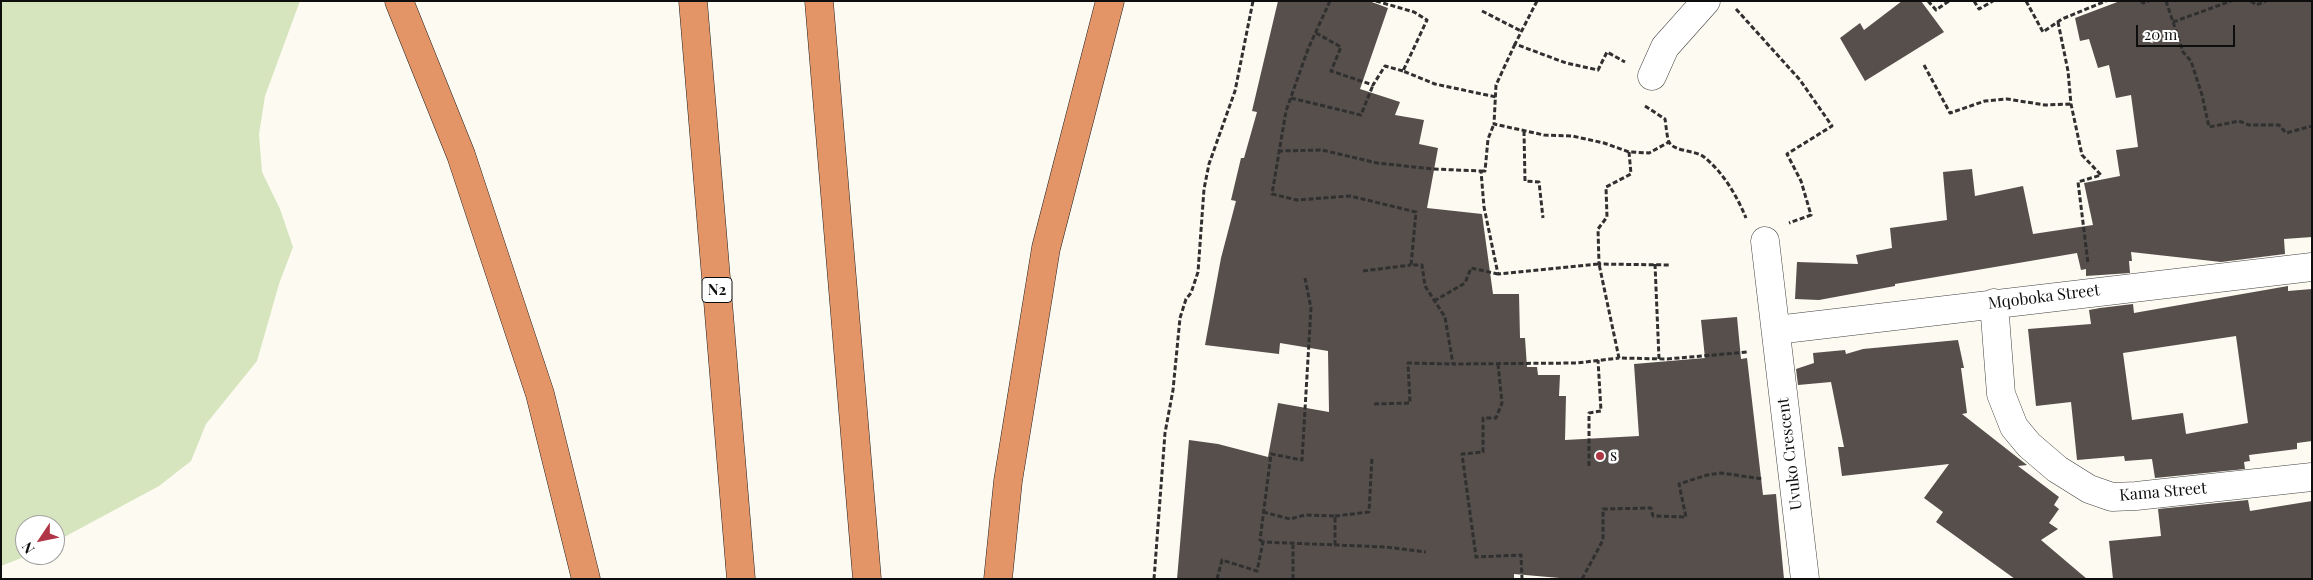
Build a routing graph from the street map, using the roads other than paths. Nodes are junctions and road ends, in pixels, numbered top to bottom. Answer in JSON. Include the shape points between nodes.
{"nodes":[{"id":1,"x":399,"y":1,"type":"edge"},
{"id":2,"x":693,"y":1,"type":"edge"},
{"id":3,"x":819,"y":1,"type":"edge"},
{"id":4,"x":1110,"y":1,"type":"edge"},
{"id":5,"x":1706,"y":1,"type":"edge"},
{"id":6,"x":1652,"y":76,"type":"road end"},
{"id":7,"x":1765,"y":241,"type":"road end"},
{"id":8,"x":2312,"y":267,"type":"edge"},
{"id":9,"x":1994,"y":303,"type":"junction"},
{"id":10,"x":1777,"y":339,"type":"junction"},
{"id":11,"x":2312,"y":476,"type":"edge"},
{"id":12,"x":586,"y":579,"type":"edge"},
{"id":13,"x":741,"y":579,"type":"edge"},
{"id":14,"x":867,"y":579,"type":"edge"},
{"id":15,"x":998,"y":579,"type":"edge"},
{"id":16,"x":1805,"y":579,"type":"edge"}],
"edges":[{"from":1,"to":12,"type":"highway","via":[[461,155],[540,394]]},
{"from":2,"to":13,"type":"highway","number":"N2"},
{"from":3,"to":14,"type":"highway"},
{"from":4,"to":15,"type":"highway","via":[[1046,248],[1008,481]]},
{"from":5,"to":6,"type":"street","via":[[1665,47]]},
{"from":7,"to":10,"type":"street","name":"Uvuko Crescent"},
{"from":8,"to":9,"type":"street","name":"Mqoboka Street"},
{"from":9,"to":10,"type":"street","name":"Mqoboka Street"},
{"from":9,"to":11,"type":"street","name":"Kama Street","via":[[2001,394],[2014,427],[2057,469],[2089,489],[2112,497],[2136,496]]},
{"from":10,"to":16,"type":"street","name":"Uvuko Crescent"}]}
